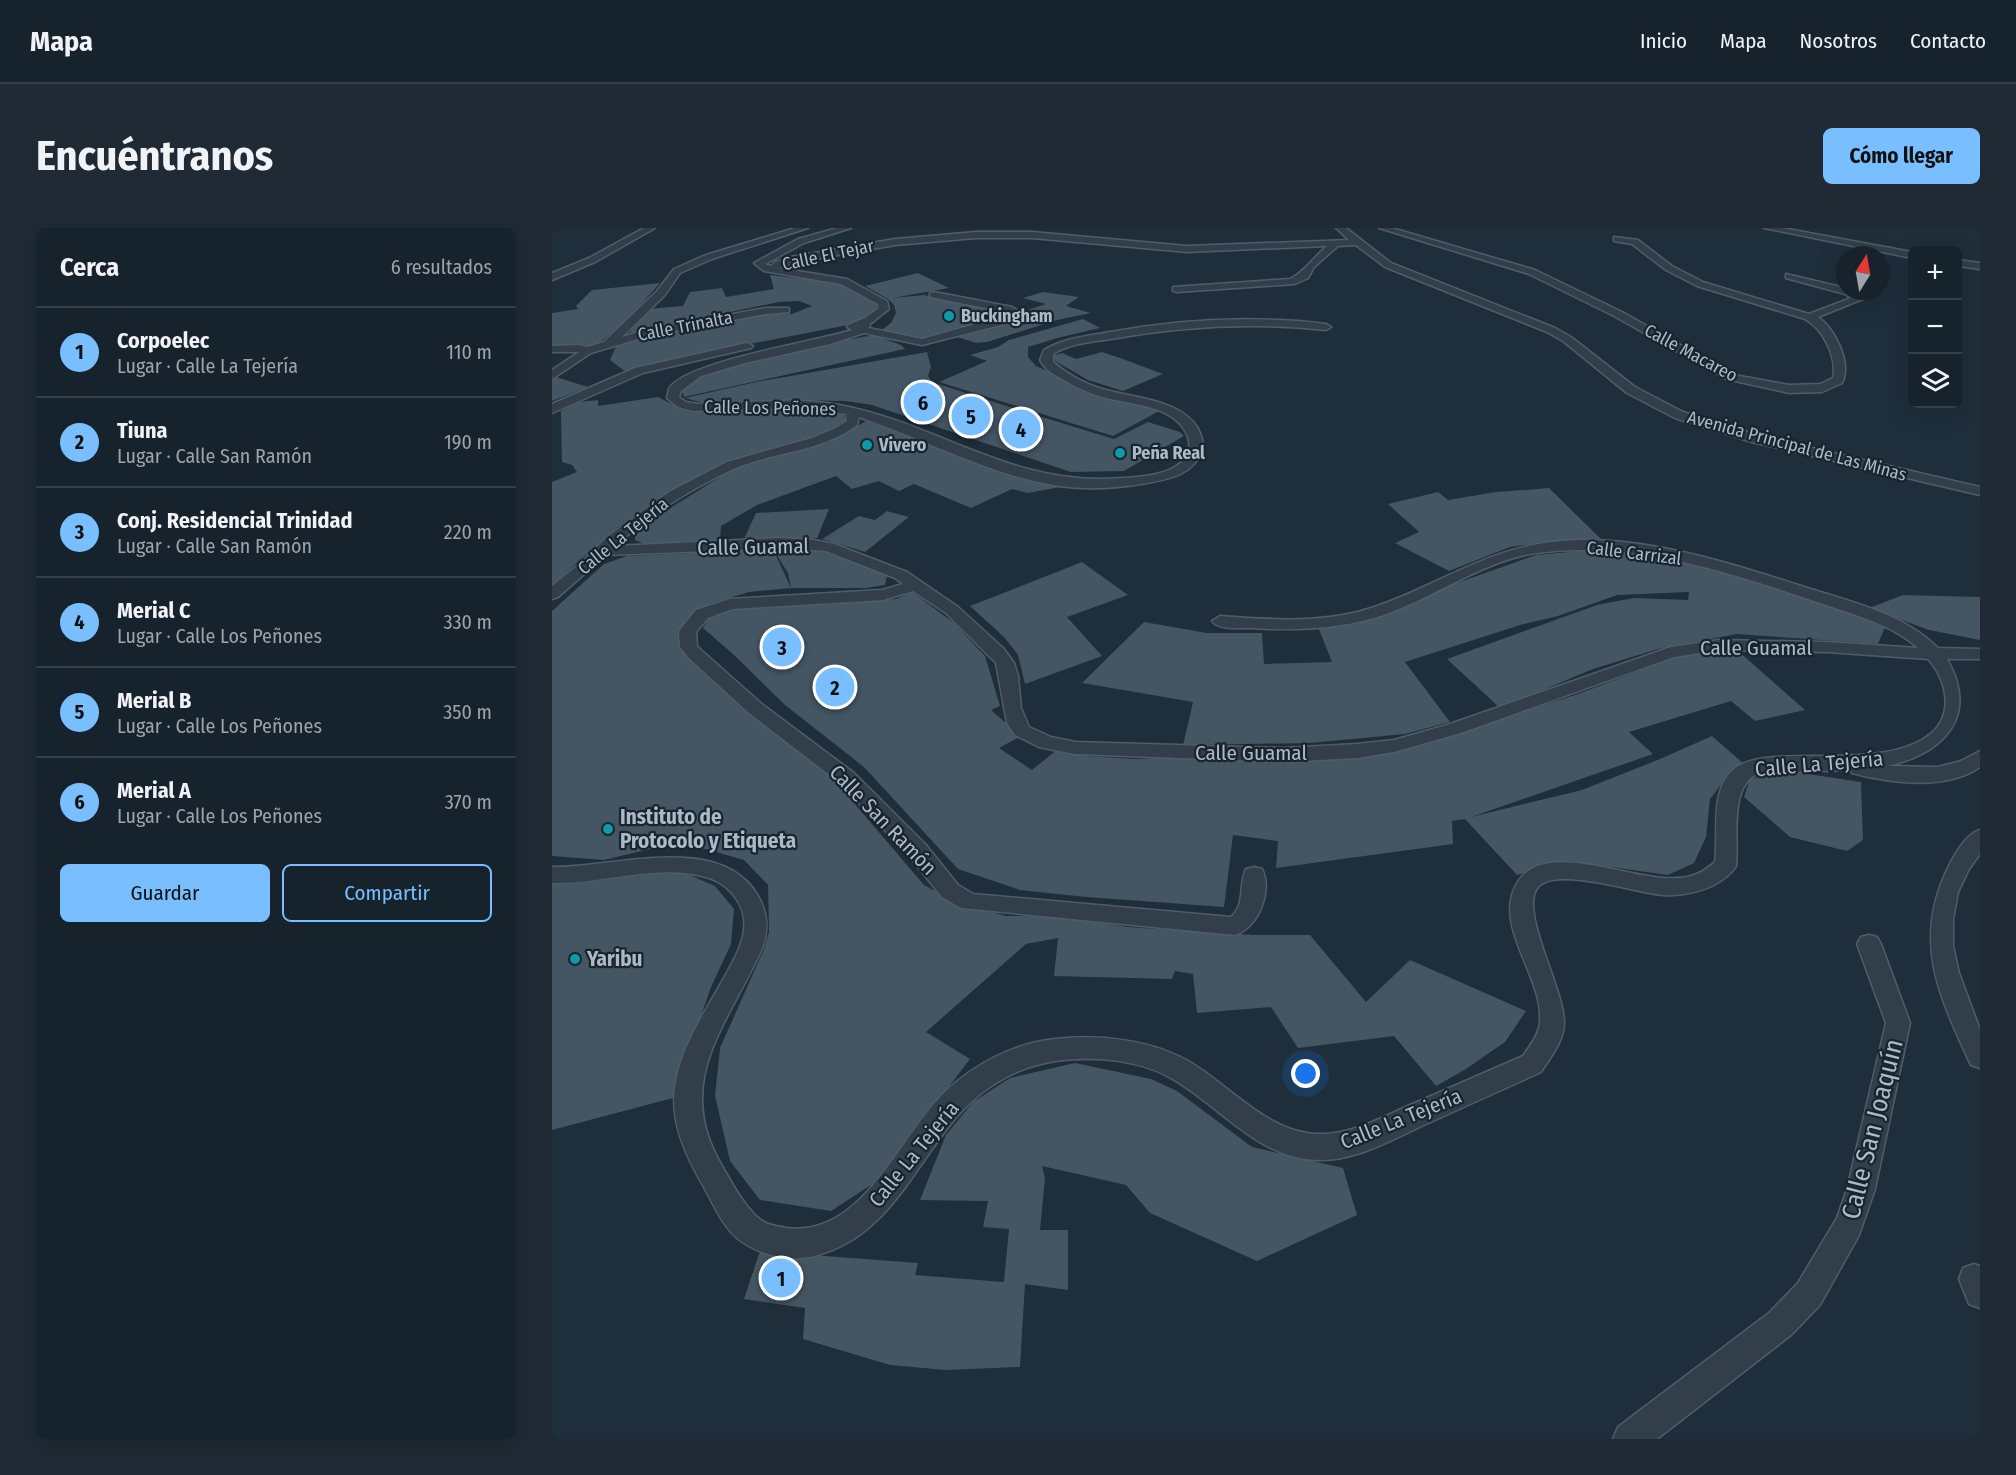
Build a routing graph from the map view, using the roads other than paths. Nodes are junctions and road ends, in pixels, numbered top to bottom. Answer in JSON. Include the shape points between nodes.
{"nodes":[{"id":1,"x":651,"y":228,"type":"edge"},
{"id":2,"x":804,"y":228,"type":"edge"},
{"id":3,"x":848,"y":228,"type":"edge"},
{"id":4,"x":1340,"y":228,"type":"edge"},
{"id":5,"x":1383,"y":228,"type":"edge"},
{"id":6,"x":1768,"y":228,"type":"edge"},
{"id":7,"x":1617,"y":239,"type":"dead end"},
{"id":8,"x":1358,"y":242,"type":"junction"},
{"id":9,"x":1335,"y":244,"type":"junction"},
{"id":10,"x":1908,"y":253,"type":"edge"},
{"id":11,"x":1962,"y":264,"type":"edge"},
{"id":12,"x":1980,"y":266,"type":"edge"},
{"id":13,"x":773,"y":269,"type":"junction"},
{"id":14,"x":1789,"y":276,"type":"dead end"},
{"id":15,"x":552,"y":277,"type":"edge"},
{"id":16,"x":1177,"y":289,"type":"dead end"},
{"id":17,"x":934,"y":295,"type":"dead end"},
{"id":18,"x":785,"y":310,"type":"dead end"},
{"id":19,"x":1809,"y":317,"type":"junction"},
{"id":20,"x":864,"y":327,"type":"junction"},
{"id":21,"x":1326,"y":327,"type":"dead end"},
{"id":22,"x":771,"y":342,"type":"dead end"},
{"id":23,"x":608,"y":344,"type":"junction"},
{"id":24,"x":759,"y":344,"type":"dead end"},
{"id":25,"x":552,"y":349,"type":"edge"},
{"id":26,"x":587,"y":351,"type":"junction"},
{"id":27,"x":552,"y":375,"type":"edge"},
{"id":28,"x":552,"y":409,"type":"edge"},
{"id":29,"x":852,"y":411,"type":"junction"},
{"id":30,"x":1980,"y":491,"type":"edge"},
{"id":31,"x":601,"y":551,"type":"junction"},
{"id":32,"x":915,"y":585,"type":"junction"},
{"id":33,"x":552,"y":594,"type":"edge"},
{"id":34,"x":1220,"y":621,"type":"dead end"},
{"id":35,"x":1934,"y":654,"type":"junction"},
{"id":36,"x":1980,"y":654,"type":"edge"},
{"id":37,"x":1980,"y":758,"type":"edge"},
{"id":38,"x":1840,"y":764,"type":"junction"},
{"id":39,"x":1980,"y":838,"type":"edge"},
{"id":40,"x":552,"y":875,"type":"edge"},
{"id":41,"x":1254,"y":875,"type":"dead end"},
{"id":42,"x":1869,"y":944,"type":"dead end"},
{"id":43,"x":1980,"y":1057,"type":"edge"},
{"id":44,"x":1630,"y":1439,"type":"edge"}],
"edges":[{"from":1,"to":15,"type":"street","via":[[598,258]]},
{"from":2,"to":23,"type":"street","via":[[710,257],[677,272]]},
{"from":3,"to":13,"type":"street","via":[[801,241],[759,263]]},
{"from":4,"to":8,"type":"street","name":"Avenida Principal de Las Minas"},
{"from":5,"to":19,"type":"street","name":"Calle Macareo","via":[[1532,272],[1618,314],[1730,377],[1756,384],[1807,389],[1822,388],[1838,380],[1841,370],[1828,336]]},
{"from":6,"to":10,"type":"street"},
{"from":7,"to":19,"type":"street","via":[[1635,242],[1669,268],[1700,284]]},
{"from":8,"to":9,"type":"street","name":"Calle El Tejar"},
{"from":8,"to":30,"type":"street","name":"Avenida Principal de Las Minas","via":[[1388,265],[1551,330],[1631,390],[1679,415],[1780,445]]},
{"from":9,"to":13,"type":"street","name":"Calle El Tejar","via":[[1187,249],[1032,235],[951,236],[791,260]]},
{"from":9,"to":16,"type":"street","via":[[1310,266],[1305,276],[1292,282]]},
{"from":11,"to":12,"type":"street"},
{"from":13,"to":20,"type":"street","name":"Calle El Tejar","via":[[860,287],[884,306]]},
{"from":14,"to":19,"type":"street","via":[[1849,292],[1858,299]]},
{"from":17,"to":20,"type":"street","via":[[1008,309],[1014,316],[1008,321],[922,342]]},
{"from":18,"to":23,"type":"street","name":"Calle Trinalta","via":[[657,331]]},
{"from":20,"to":22,"type":"street"},
{"from":20,"to":29,"type":"street","name":"Calle Los Peñones","via":[[830,341],[761,354],[706,372],[680,384],[673,393],[677,402],[701,408],[793,405]]},
{"from":21,"to":29,"type":"street","name":"Calle Los Peñones","via":[[1252,321],[1186,325],[1080,341],[1048,352],[1048,364],[1076,381],[1095,390],[1165,408],[1182,417],[1197,447],[1183,468],[1158,477],[1081,484],[1050,481]]},
{"from":23,"to":26,"type":"street","name":"Calle Trinalta"},
{"from":24,"to":28,"type":"street","via":[[639,370]]},
{"from":25,"to":26,"type":"street"},
{"from":26,"to":27,"type":"street"},
{"from":29,"to":31,"type":"street","name":"Calle La Tejería","via":[[853,422],[831,436],[732,465],[674,495]]},
{"from":31,"to":32,"type":"street","name":"Calle Guamal","via":[[814,545],[901,575]]},
{"from":31,"to":33,"type":"street","name":"Calle La Tejería"},
{"from":32,"to":35,"type":"street","name":"Calle Guamal","via":[[976,630],[1005,663],[1012,708],[1022,731],[1046,742],[1075,748],[1284,755],[1357,751],[1427,738],[1634,663],[1687,649],[1751,645]]},
{"from":32,"to":41,"type":"street","name":"Calle San Ramón","via":[[884,595],[747,602],[714,608],[687,631],[690,647],[756,709],[847,777],[918,851],[950,891],[969,902],[1235,926],[1250,912]]},
{"from":34,"to":35,"type":"street","name":"Calle Carrizal","via":[[1294,623],[1355,617],[1390,607],[1454,577],[1520,553],[1549,548],[1608,547],[1705,564],[1852,609],[1910,632]]},
{"from":35,"to":36,"type":"street","name":"Calle Guamal"},
{"from":35,"to":38,"type":"street","name":"Calle La Tejería","via":[[1947,672],[1954,696],[1952,723],[1945,734],[1932,745],[1909,753]]},
{"from":37,"to":38,"type":"street","via":[[1972,765],[1928,774],[1888,774]]},
{"from":38,"to":40,"type":"street","name":"Calle La Tejería","via":[[1803,762],[1749,768],[1738,776],[1728,801],[1729,850],[1725,866],[1711,877],[1686,886],[1663,886],[1582,871],[1554,870],[1534,877],[1523,891],[1521,916],[1550,1003],[1552,1025],[1532,1064],[1358,1141],[1306,1146],[1280,1137],[1245,1116],[1176,1067],[1127,1053],[1052,1050],[999,1068],[977,1082],[936,1121],[889,1190],[862,1218],[829,1239],[797,1244],[768,1240],[745,1226],[700,1156],[687,1115],[688,1086],[698,1054],[756,931],[755,911],[747,895],[714,871],[688,866],[658,865],[574,877]]},
{"from":39,"to":43,"type":"street","via":[[1966,854],[1948,888],[1941,929],[1946,976]]},
{"from":42,"to":44,"type":"street","name":"Calle San Joaquín","via":[[1898,1023],[1849,1226],[1809,1294],[1780,1324]]}]}
